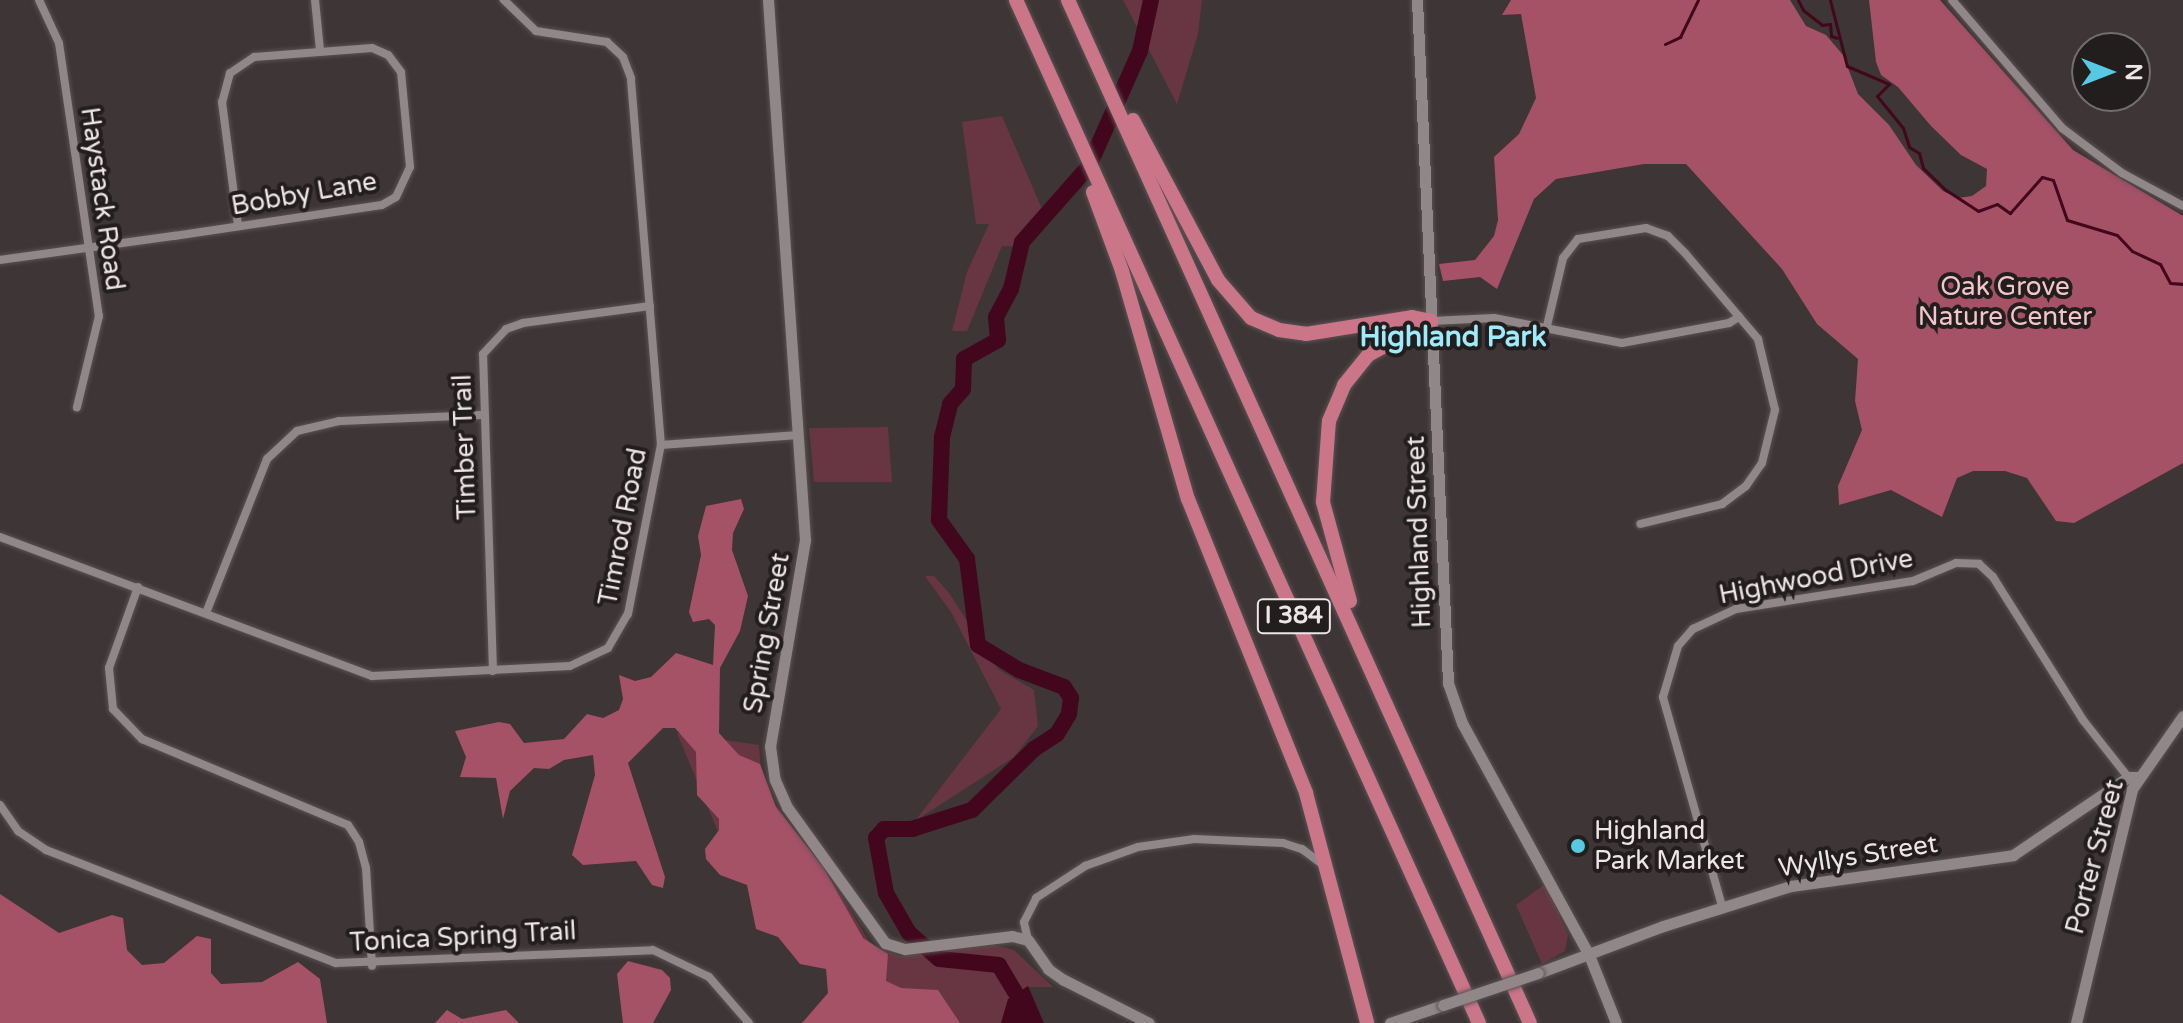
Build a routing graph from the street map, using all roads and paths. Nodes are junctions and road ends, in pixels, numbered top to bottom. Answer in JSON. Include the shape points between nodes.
{"nodes":[{"id":1,"x":39,"y":0,"type":"edge"},
{"id":2,"x":315,"y":0,"type":"edge"},
{"id":3,"x":504,"y":0,"type":"edge"},
{"id":4,"x":768,"y":0,"type":"edge"},
{"id":5,"x":1016,"y":0,"type":"edge"},
{"id":6,"x":1068,"y":0,"type":"edge"},
{"id":7,"x":1417,"y":0,"type":"edge"},
{"id":8,"x":1952,"y":0,"type":"edge"},
{"id":9,"x":320,"y":50,"type":"junction"},
{"id":10,"x":1140,"y":147,"type":"junction"},
{"id":11,"x":2183,"y":206,"type":"edge"},
{"id":12,"x":1107,"y":215,"type":"junction"},
{"id":13,"x":238,"y":226,"type":"junction"},
{"id":14,"x":89,"y":248,"type":"junction"},
{"id":15,"x":0,"y":260,"type":"edge"},
{"id":16,"x":650,"y":306,"type":"junction"},
{"id":17,"x":1739,"y":317,"type":"junction"},
{"id":18,"x":1431,"y":321,"type":"junction"},
{"id":19,"x":1546,"y":330,"type":"junction"},
{"id":20,"x":77,"y":407,"type":"dead end"},
{"id":21,"x":482,"y":415,"type":"junction"},
{"id":22,"x":798,"y":435,"type":"junction"},
{"id":23,"x":661,"y":445,"type":"junction"},
{"id":24,"x":1640,"y":524,"type":"dead end"},
{"id":25,"x":0,"y":537,"type":"edge"},
{"id":26,"x":138,"y":587,"type":"junction"},
{"id":27,"x":206,"y":613,"type":"junction"},
{"id":28,"x":1368,"y":663,"type":"junction"},
{"id":29,"x":493,"y":671,"type":"junction"},
{"id":30,"x":2183,"y":716,"type":"edge"},
{"id":31,"x":2133,"y":777,"type":"junction"},
{"id":32,"x":0,"y":805,"type":"edge"},
{"id":33,"x":1328,"y":872,"type":"junction"},
{"id":34,"x":1722,"y":906,"type":"junction"},
{"id":35,"x":1028,"y":940,"type":"junction"},
{"id":36,"x":1589,"y":955,"type":"junction"},
{"id":37,"x":372,"y":966,"type":"junction"},
{"id":38,"x":749,"y":1023,"type":"edge"},
{"id":39,"x":1149,"y":1023,"type":"edge"},
{"id":40,"x":1367,"y":1023,"type":"edge"},
{"id":41,"x":1390,"y":1023,"type":"edge"},
{"id":42,"x":1479,"y":1023,"type":"edge"},
{"id":43,"x":1530,"y":1023,"type":"edge"},
{"id":44,"x":1616,"y":1023,"type":"edge"},
{"id":45,"x":2076,"y":1023,"type":"edge"}],
"edges":[{"from":1,"to":14,"type":"street","name":"Haystack Road","via":[[59,43]]},
{"from":2,"to":9,"type":"street"},
{"from":3,"to":16,"type":"street","name":"Timrod Road","via":[[536,31],[607,42],[623,57],[631,78]]},
{"from":4,"to":22,"type":"street","name":"Spring Street"},
{"from":5,"to":12,"type":"highway"},
{"from":6,"to":10,"type":"highway","via":[[1108,88],[1129,113]]},
{"from":7,"to":18,"type":"street","name":"Highland Street"},
{"from":8,"to":11,"type":"street","via":[[2062,128],[2122,173]]},
{"from":9,"to":13,"type":"street","via":[[254,57],[230,73],[222,102]]},
{"from":9,"to":13,"type":"street","name":"Bobby Lane","via":[[372,48],[388,55],[401,72],[410,167],[405,185],[382,205]]},
{"from":10,"to":18,"type":"highway","via":[[1218,280],[1251,318],[1300,334],[1412,317]]},
{"from":10,"to":28,"type":"highway","number":"I 384"},
{"from":12,"to":33,"type":"highway","via":[[1188,499],[1290,749]]},
{"from":12,"to":42,"type":"highway","number":"I 384"},
{"from":13,"to":14,"type":"street","name":"Bobby Lane"},
{"from":14,"to":15,"type":"street","name":"Bobby Lane"},
{"from":14,"to":20,"type":"street","name":"Haystack Road","via":[[98,335]]},
{"from":16,"to":21,"type":"street","name":"Timber Trail","via":[[506,329],[483,354]]},
{"from":16,"to":23,"type":"street","name":"Timrod Road"},
{"from":17,"to":19,"type":"street","via":[[1622,343]]},
{"from":17,"to":19,"type":"street","via":[[1668,236],[1646,228],[1578,239],[1563,258]]},
{"from":17,"to":24,"type":"street","via":[[1758,339],[1775,410],[1762,463],[1746,486],[1722,504]]},
{"from":18,"to":19,"type":"street","via":[[1490,318]]},
{"from":18,"to":28,"type":"highway","via":[[1387,341],[1363,360],[1339,395],[1325,437],[1326,521]]},
{"from":18,"to":36,"type":"street","name":"Highland Street","via":[[1451,697]]},
{"from":21,"to":27,"type":"street","via":[[339,421],[297,431],[267,459]]},
{"from":21,"to":29,"type":"street","name":"Timber Trail"},
{"from":22,"to":23,"type":"street"},
{"from":22,"to":35,"type":"street","name":"Spring Street","via":[[804,563],[770,746],[775,780],[787,807],[838,872],[876,936],[897,948],[1012,936]]},
{"from":23,"to":29,"type":"street","name":"Timrod Road","via":[[621,633],[599,654],[570,666]]},
{"from":25,"to":26,"type":"street","name":"Timrod Road"},
{"from":26,"to":27,"type":"street","name":"Timrod Road"},
{"from":26,"to":37,"type":"street","via":[[109,668],[113,709],[142,739],[348,825],[366,868]]},
{"from":27,"to":29,"type":"street","name":"Timrod Road","via":[[372,676]]},
{"from":28,"to":43,"type":"highway","number":"I 384"},
{"from":30,"to":31,"type":"street","name":"Porter Street"},
{"from":31,"to":34,"type":"street","name":"Wyllys Street","via":[[2013,855],[1826,879]]},
{"from":31,"to":34,"type":"street","name":"Highwood Drive","via":[[2083,720],[1993,577],[1979,564],[1956,563],[1913,581],[1736,609],[1693,629],[1678,646],[1663,697]]},
{"from":31,"to":45,"type":"street","name":"Porter Street"},
{"from":32,"to":37,"type":"street","name":"Tonica Spring Trail","via":[[18,831],[46,850],[336,963]]},
{"from":33,"to":35,"type":"street","via":[[1292,845],[1194,839],[1138,847],[1055,883],[1027,912],[1023,931]]},
{"from":33,"to":40,"type":"highway"},
{"from":34,"to":36,"type":"street","name":"Wyllys Street"},
{"from":35,"to":39,"type":"street","via":[[1048,969],[1064,980]]},
{"from":36,"to":41,"type":"street","name":"Wyllys Street","bridge":true},
{"from":36,"to":44,"type":"street","name":"Highland Street"},
{"from":37,"to":38,"type":"street","name":"Tonica Spring Trail","via":[[653,950],[709,977]]}]}
